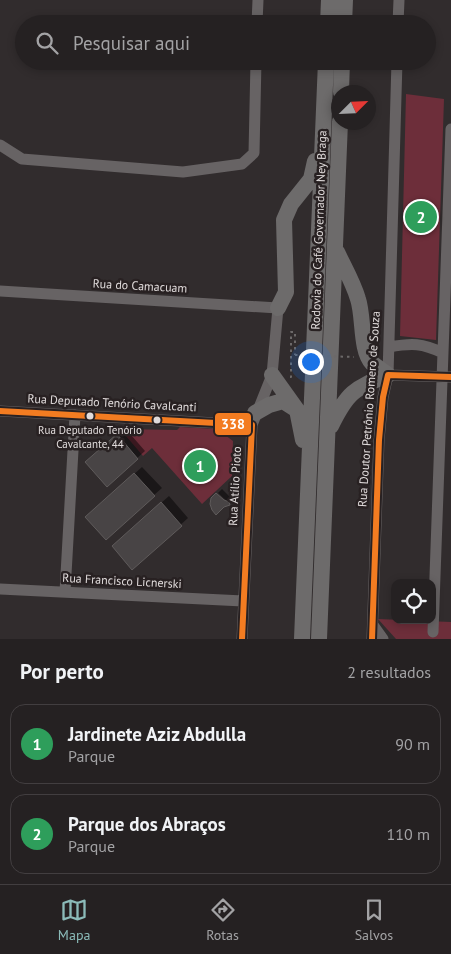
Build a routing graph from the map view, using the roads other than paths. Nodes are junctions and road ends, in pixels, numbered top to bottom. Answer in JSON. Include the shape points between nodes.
{"nodes":[{"id":1,"x":258,"y":0,"type":"edge"},
{"id":2,"x":329,"y":0,"type":"edge"},
{"id":3,"x":345,"y":0,"type":"edge"},
{"id":4,"x":399,"y":0,"type":"edge"},
{"id":5,"x":257,"y":15,"type":"edge"},
{"id":6,"x":328,"y":15,"type":"edge"},
{"id":7,"x":344,"y":15,"type":"edge"},
{"id":8,"x":398,"y":15,"type":"edge"},
{"id":9,"x":256,"y":70,"type":"edge"},
{"id":10,"x":326,"y":70,"type":"edge"},
{"id":11,"x":342,"y":70,"type":"edge"},
{"id":12,"x":397,"y":70,"type":"edge"},
{"id":13,"x":341,"y":85,"type":"edge"},
{"id":14,"x":324,"y":120,"type":"junction"},
{"id":15,"x":451,"y":128,"type":"edge"},
{"id":16,"x":340,"y":130,"type":"edge"},
{"id":17,"x":0,"y":145,"type":"edge"},
{"id":18,"x":335,"y":248,"type":"junction"},
{"id":19,"x":0,"y":291,"type":"edge"},
{"id":20,"x":278,"y":308,"type":"junction"},
{"id":21,"x":389,"y":347,"type":"junction"},
{"id":22,"x":443,"y":353,"type":"junction"},
{"id":23,"x":388,"y":375,"type":"junction"},
{"id":24,"x":278,"y":376,"type":"junction"},
{"id":25,"x":447,"y":377,"type":"edge"},
{"id":26,"x":297,"y":410,"type":"junction"},
{"id":27,"x":0,"y":411,"type":"edge"},
{"id":28,"x":76,"y":415,"type":"junction"},
{"id":29,"x":253,"y":419,"type":"junction"},
{"id":30,"x":328,"y":433,"type":"junction"},
{"id":31,"x":308,"y":482,"type":"junction"},
{"id":32,"x":0,"y":589,"type":"edge"},
{"id":33,"x":65,"y":592,"type":"junction"},
{"id":34,"x":243,"y":601,"type":"junction"},
{"id":35,"x":373,"y":625,"type":"junction"},
{"id":36,"x":434,"y":632,"type":"dead end"},
{"id":37,"x":242,"y":639,"type":"edge"},
{"id":38,"x":302,"y":639,"type":"edge"},
{"id":39,"x":319,"y":639,"type":"edge"},
{"id":40,"x":372,"y":639,"type":"edge"},
{"id":41,"x":383,"y":639,"type":"edge"}],
"edges":[{"from":1,"to":5,"type":"street"},
{"from":2,"to":6,"type":"highway"},
{"from":3,"to":7,"type":"highway"},
{"from":4,"to":8,"type":"street"},
{"from":9,"to":17,"type":"street","via":[[254,153],[242,164],[183,172],[80,164],[22,159]]},
{"from":10,"to":14,"type":"highway","name":"Rodovia do Café Governador Ney Braga"},
{"from":11,"to":13,"type":"highway"},
{"from":12,"to":21,"type":"street","name":"Rua Doutor Petrônio Romero de Souza"},
{"from":14,"to":20,"type":"highway","via":[[312,179],[284,220],[286,292]]},
{"from":14,"to":31,"type":"highway","name":"Rodovia do Café Governador Ney Braga"},
{"from":15,"to":22,"type":"street"},
{"from":16,"to":18,"type":"highway","name":"Rodovia do Café Governador Ney Braga"},
{"from":18,"to":23,"type":"highway","via":[[358,298],[367,354],[373,364]]},
{"from":18,"to":30,"type":"highway","name":"Rodovia do Café Governador Ney Braga"},
{"from":19,"to":20,"type":"street","name":"Rua do Camacuam"},
{"from":20,"to":24,"type":"street","name":"Rua Atílio Pioto"},
{"from":21,"to":22,"type":"street","via":[[416,343]]},
{"from":21,"to":23,"type":"street","name":"Rua Doutor Petrônio Romero de Souza"},
{"from":22,"to":25,"type":"street"},
{"from":23,"to":25,"type":"street"},
{"from":23,"to":30,"type":"highway","via":[[353,391],[345,399]]},
{"from":23,"to":35,"type":"street","name":"Rua Doutor Petrônio Romero de Souza","via":[[379,440]]},
{"from":24,"to":26,"type":"highway"},
{"from":24,"to":29,"type":"street","name":"Rua Atílio Pioto"},
{"from":25,"to":36,"type":"street"},
{"from":26,"to":29,"type":"highway","via":[[283,401],[269,405]]},
{"from":26,"to":31,"type":"highway"},
{"from":27,"to":28,"type":"street","name":"Rua Deputado Tenório Cavalcanti"},
{"from":28,"to":29,"type":"street","name":"Rua Deputado Tenório Cavalcanti"},
{"from":28,"to":33,"type":"street"},
{"from":29,"to":34,"type":"street","name":"Rua Atílio Pioto"},
{"from":30,"to":39,"type":"highway","name":"Rodovia do Café Governador Ney Braga"},
{"from":31,"to":38,"type":"highway","name":"Rodovia do Café Governador Ney Braga"},
{"from":32,"to":33,"type":"street","name":"Rua Francisco Licnerski"},
{"from":33,"to":34,"type":"street","name":"Rua Francisco Licnerski"},
{"from":34,"to":37,"type":"street","name":"Rua Atílio Pioto"},
{"from":35,"to":40,"type":"street","name":"Rua Doutor Petrônio Romero de Souza"},
{"from":35,"to":41,"type":"street"}]}
